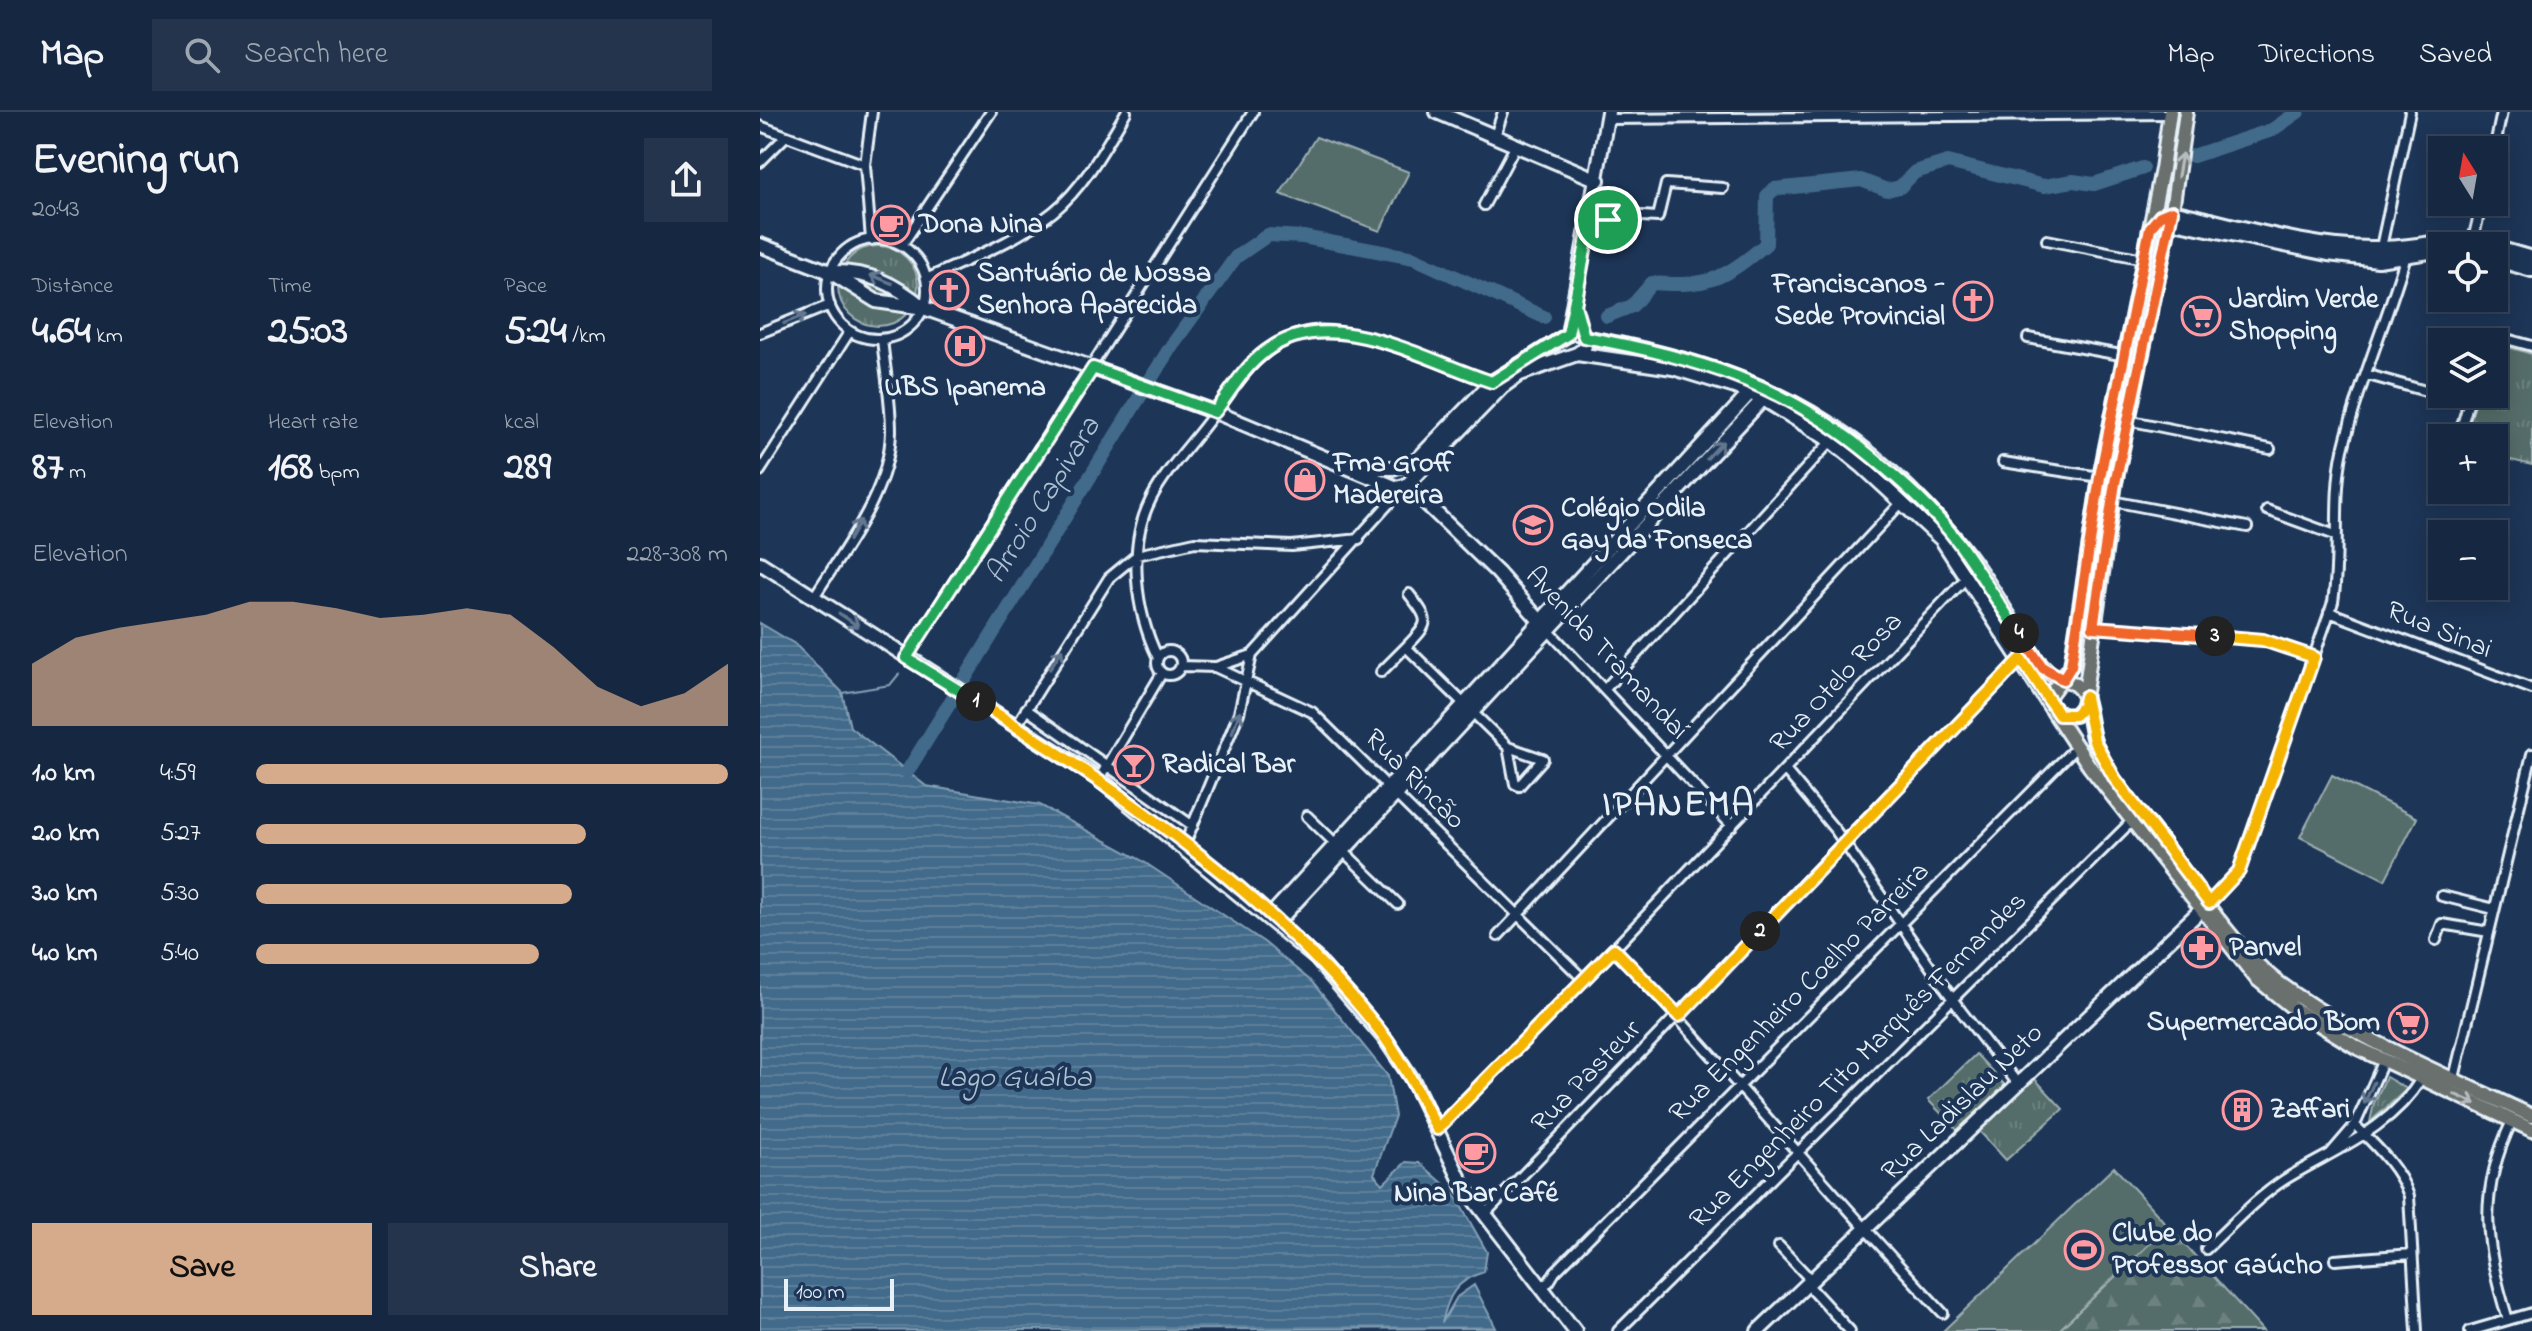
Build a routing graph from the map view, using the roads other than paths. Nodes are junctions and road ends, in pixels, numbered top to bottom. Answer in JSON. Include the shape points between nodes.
{"nodes":[{"id":1,"x":872,"y":112,"type":"edge"},
{"id":2,"x":991,"y":112,"type":"edge"},
{"id":3,"x":1126,"y":112,"type":"edge"},
{"id":4,"x":1253,"y":112,"type":"edge"},
{"id":5,"x":1437,"y":112,"type":"edge"},
{"id":6,"x":1503,"y":112,"type":"edge"},
{"id":7,"x":2186,"y":112,"type":"edge"},
{"id":8,"x":2410,"y":112,"type":"edge"},
{"id":9,"x":2502,"y":112,"type":"edge"},
{"id":10,"x":2170,"y":113,"type":"edge"},
{"id":11,"x":1608,"y":115,"type":"edge"},
{"id":12,"x":760,"y":126,"type":"edge"},
{"id":13,"x":786,"y":136,"type":"junction"},
{"id":14,"x":1495,"y":136,"type":"junction"},
{"id":15,"x":2497,"y":136,"type":"edge"},
{"id":16,"x":1516,"y":145,"type":"junction"},
{"id":17,"x":760,"y":162,"type":"edge"},
{"id":18,"x":865,"y":165,"type":"junction"},
{"id":19,"x":1598,"y":180,"type":"junction"},
{"id":20,"x":1723,"y":188,"type":"dead end"},
{"id":21,"x":1484,"y":205,"type":"dead end"},
{"id":22,"x":1592,"y":211,"type":"junction"},
{"id":23,"x":1608,"y":214,"type":"junction"},
{"id":24,"x":2170,"y":216,"type":"junction"},
{"id":25,"x":2150,"y":228,"type":"junction"},
{"id":26,"x":1589,"y":229,"type":"junction"},
{"id":27,"x":871,"y":240,"type":"junction"},
{"id":28,"x":2047,"y":240,"type":"dead end"},
{"id":29,"x":760,"y":245,"type":"edge"},
{"id":30,"x":902,"y":245,"type":"junction"},
{"id":31,"x":2428,"y":247,"type":"edge"},
{"id":32,"x":2408,"y":249,"type":"junction"},
{"id":33,"x":2428,"y":250,"type":"edge"},
{"id":34,"x":2508,"y":251,"type":"edge"},
{"id":35,"x":2379,"y":254,"type":"junction"},
{"id":36,"x":2532,"y":258,"type":"edge"},
{"id":37,"x":2144,"y":259,"type":"junction"},
{"id":38,"x":2508,"y":263,"type":"edge"},
{"id":39,"x":2532,"y":270,"type":"edge"},
{"id":40,"x":854,"y":271,"type":"junction"},
{"id":41,"x":830,"y":272,"type":"junction"},
{"id":42,"x":926,"y":279,"type":"junction"},
{"id":43,"x":849,"y":285,"type":"junction"},
{"id":44,"x":904,"y":300,"type":"junction"},
{"id":45,"x":830,"y":305,"type":"junction"},
{"id":46,"x":924,"y":308,"type":"junction"},
{"id":47,"x":850,"y":331,"type":"junction"},
{"id":48,"x":760,"y":333,"type":"edge"},
{"id":49,"x":1575,"y":336,"type":"junction"},
{"id":50,"x":2028,"y":338,"type":"dead end"},
{"id":51,"x":882,"y":339,"type":"junction"},
{"id":52,"x":2508,"y":340,"type":"edge"},
{"id":53,"x":2532,"y":346,"type":"edge"},
{"id":54,"x":1576,"y":354,"type":"junction"},
{"id":55,"x":2126,"y":356,"type":"junction"},
{"id":56,"x":1093,"y":368,"type":"junction"},
{"id":57,"x":2368,"y":375,"type":"junction"},
{"id":58,"x":2121,"y":377,"type":"junction"},
{"id":59,"x":1492,"y":382,"type":"junction"},
{"id":60,"x":2428,"y":389,"type":"edge"},
{"id":61,"x":1750,"y":393,"type":"junction"},
{"id":62,"x":2132,"y":395,"type":"junction"},
{"id":63,"x":1763,"y":399,"type":"junction"},
{"id":64,"x":1215,"y":412,"type":"junction"},
{"id":65,"x":2127,"y":420,"type":"junction"},
{"id":66,"x":1831,"y":441,"type":"junction"},
{"id":67,"x":2270,"y":449,"type":"dead end"},
{"id":68,"x":2003,"y":462,"type":"dead end"},
{"id":69,"x":1398,"y":467,"type":"junction"},
{"id":70,"x":1356,"y":468,"type":"junction"},
{"id":71,"x":760,"y":471,"type":"edge"},
{"id":72,"x":2100,"y":477,"type":"junction"},
{"id":73,"x":1681,"y":478,"type":"junction"},
{"id":74,"x":1400,"y":484,"type":"junction"},
{"id":75,"x":2112,"y":501,"type":"junction"},
{"id":76,"x":1902,"y":502,"type":"junction"},
{"id":77,"x":2267,"y":510,"type":"dead end"},
{"id":78,"x":2247,"y":527,"type":"dead end"},
{"id":79,"x":2335,"y":535,"type":"junction"},
{"id":80,"x":1359,"y":539,"type":"junction"},
{"id":81,"x":1137,"y":555,"type":"junction"},
{"id":82,"x":760,"y":563,"type":"edge"},
{"id":83,"x":1968,"y":576,"type":"junction"},
{"id":84,"x":1409,"y":594,"type":"dead end"},
{"id":85,"x":814,"y":597,"type":"junction"},
{"id":86,"x":2329,"y":612,"type":"junction"},
{"id":87,"x":1545,"y":627,"type":"junction"},
{"id":88,"x":2093,"y":627,"type":"junction"},
{"id":89,"x":1406,"y":647,"type":"junction"},
{"id":90,"x":1252,"y":655,"type":"junction"},
{"id":91,"x":2314,"y":657,"type":"junction"},
{"id":92,"x":906,"y":658,"type":"junction"},
{"id":93,"x":1158,"y":658,"type":"junction"},
{"id":94,"x":2021,"y":659,"type":"junction"},
{"id":95,"x":1182,"y":666,"type":"junction"},
{"id":96,"x":1215,"y":667,"type":"junction"},
{"id":97,"x":1381,"y":672,"type":"dead end"},
{"id":98,"x":1162,"y":673,"type":"junction"},
{"id":99,"x":2063,"y":679,"type":"junction"},
{"id":100,"x":1246,"y":681,"type":"junction"},
{"id":101,"x":1605,"y":689,"type":"junction"},
{"id":102,"x":2532,"y":689,"type":"edge"},
{"id":103,"x":2085,"y":697,"type":"junction"},
{"id":104,"x":1470,"y":708,"type":"junction"},
{"id":105,"x":2051,"y":708,"type":"junction"},
{"id":106,"x":1026,"y":709,"type":"junction"},
{"id":107,"x":1016,"y":726,"type":"junction"},
{"id":108,"x":2077,"y":746,"type":"junction"},
{"id":109,"x":1508,"y":747,"type":"junction"},
{"id":110,"x":2532,"y":754,"type":"edge"},
{"id":111,"x":1667,"y":756,"type":"junction"},
{"id":112,"x":1108,"y":766,"type":"junction"},
{"id":113,"x":1785,"y":770,"type":"junction"},
{"id":114,"x":1099,"y":779,"type":"junction"},
{"id":115,"x":1395,"y":790,"type":"junction"},
{"id":116,"x":1307,"y":816,"type":"dead end"},
{"id":117,"x":2132,"y":821,"type":"junction"},
{"id":118,"x":1193,"y":826,"type":"junction"},
{"id":119,"x":1732,"y":826,"type":"junction"},
{"id":120,"x":1844,"y":843,"type":"junction"},
{"id":121,"x":1184,"y":846,"type":"junction"},
{"id":122,"x":1342,"y":847,"type":"junction"},
{"id":123,"x":2442,"y":896,"type":"dead end"},
{"id":124,"x":1398,"y":904,"type":"dead end"},
{"id":125,"x":2205,"y":907,"type":"junction"},
{"id":126,"x":2494,"y":909,"type":"junction"},
{"id":127,"x":1518,"y":916,"type":"junction"},
{"id":128,"x":1274,"y":919,"type":"junction"},
{"id":129,"x":1900,"y":924,"type":"junction"},
{"id":130,"x":2489,"y":932,"type":"junction"},
{"id":131,"x":1498,"y":936,"type":"dead end"},
{"id":132,"x":2436,"y":940,"type":"dead end"},
{"id":133,"x":1614,"y":949,"type":"junction"},
{"id":134,"x":1583,"y":979,"type":"junction"},
{"id":135,"x":1952,"y":999,"type":"junction"},
{"id":136,"x":1679,"y":1016,"type":"junction"},
{"id":137,"x":2383,"y":1062,"type":"junction"},
{"id":138,"x":2454,"y":1078,"type":"junction"},
{"id":139,"x":2421,"y":1079,"type":"junction"},
{"id":140,"x":2018,"y":1084,"type":"junction"},
{"id":141,"x":1739,"y":1085,"type":"junction"},
{"id":142,"x":2532,"y":1116,"type":"edge"},
{"id":143,"x":2512,"y":1121,"type":"junction"},
{"id":144,"x":2355,"y":1125,"type":"junction"},
{"id":145,"x":1437,"y":1129,"type":"junction"},
{"id":146,"x":2532,"y":1130,"type":"edge"},
{"id":147,"x":2365,"y":1135,"type":"junction"},
{"id":148,"x":1797,"y":1154,"type":"junction"},
{"id":149,"x":2327,"y":1158,"type":"junction"},
{"id":150,"x":1484,"y":1215,"type":"junction"},
{"id":151,"x":1864,"y":1230,"type":"junction"},
{"id":152,"x":1779,"y":1246,"type":"dead end"},
{"id":153,"x":2206,"y":1249,"type":"dead end"},
{"id":154,"x":2412,"y":1254,"type":"junction"},
{"id":155,"x":2335,"y":1260,"type":"dead end"},
{"id":156,"x":1809,"y":1282,"type":"junction"},
{"id":157,"x":1543,"y":1285,"type":"junction"},
{"id":158,"x":1943,"y":1313,"type":"dead end"},
{"id":159,"x":2532,"y":1313,"type":"edge"},
{"id":160,"x":2508,"y":1320,"type":"junction"},
{"id":161,"x":1575,"y":1331,"type":"edge"},
{"id":162,"x":1618,"y":1331,"type":"edge"},
{"id":163,"x":1758,"y":1331,"type":"edge"},
{"id":164,"x":1850,"y":1331,"type":"edge"},
{"id":165,"x":2417,"y":1331,"type":"edge"},
{"id":166,"x":2470,"y":1331,"type":"edge"}],
"edges":[{"from":1,"to":18,"type":"street"},
{"from":2,"to":30,"type":"street"},
{"from":3,"to":42,"type":"street","via":[[1101,155],[1055,211],[1019,235]]},
{"from":4,"to":56,"type":"street"},
{"from":5,"to":14,"type":"street"},
{"from":6,"to":14,"type":"street"},
{"from":24,"to":7,"type":"main road","one_way":true},
{"from":8,"to":35,"type":"street"},
{"from":9,"to":15,"type":"street"},
{"from":10,"to":11,"type":"street"},
{"from":10,"to":25,"type":"main road"},
{"from":11,"to":19,"type":"street"},
{"from":12,"to":13,"type":"street"},
{"from":13,"to":17,"type":"street"},
{"from":13,"to":18,"type":"street"},
{"from":14,"to":16,"type":"street"},
{"from":16,"to":19,"type":"street"},
{"from":16,"to":21,"type":"street"},
{"from":18,"to":27,"type":"street"},
{"from":19,"to":22,"type":"street"},
{"from":20,"to":23,"type":"street","via":[[1666,184],[1658,217]]},
{"from":22,"to":23,"type":"street"},
{"from":22,"to":26,"type":"street"},
{"from":23,"to":26,"type":"street","via":[[1604,229]]},
{"from":24,"to":25,"type":"main road","via":[[2160,216]]},
{"from":24,"to":35,"type":"street"},
{"from":24,"to":62,"type":"main road"},
{"from":25,"to":37,"type":"main road"},
{"from":26,"to":49,"type":"street","via":[[1575,305]]},
{"from":27,"to":30,"type":"street"},
{"from":27,"to":41,"type":"street","via":[[840,255]]},
{"from":28,"to":37,"type":"street"},
{"from":29,"to":41,"type":"street","name":"Avenida Tramandaí"},
{"from":30,"to":42,"type":"street"},
{"from":31,"to":32,"type":"street"},
{"from":32,"to":33,"type":"street"},
{"from":32,"to":35,"type":"street"},
{"from":32,"to":57,"type":"street"},
{"from":34,"to":36,"type":"street"},
{"from":37,"to":55,"type":"main road"},
{"from":38,"to":39,"type":"street"},
{"from":40,"to":41,"type":"street","name":"Avenida Tramandaí"},
{"from":40,"to":43,"type":"street"},
{"from":44,"to":40,"type":"street","name":"Avenida Tramandaí","one_way":true,"via":[[892,283]]},
{"from":41,"to":43,"type":"street","name":"Avenida Tramandaí"},
{"from":41,"to":45,"type":"street"},
{"from":42,"to":46,"type":"street"},
{"from":43,"to":44,"type":"street","name":"Avenida Tramandaí","via":[[876,301]]},
{"from":44,"to":46,"type":"street","name":"Avenida Tramandaí"},
{"from":45,"to":47,"type":"street"},
{"from":48,"to":45,"type":"street","one_way":true},
{"from":46,"to":51,"type":"street","via":[[907,329]]},
{"from":46,"to":56,"type":"street","name":"Avenida Tramandaí"},
{"from":47,"to":51,"type":"street"},
{"from":47,"to":71,"type":"street"},
{"from":49,"to":54,"type":"street","via":[[1584,349]]},
{"from":49,"to":54,"type":"street","via":[[1564,347]]},
{"from":49,"to":59,"type":"street"},
{"from":49,"to":99,"type":"street","via":[[1690,359],[1745,378],[1854,441],[1896,476],[1956,540],[2037,660]]},
{"from":50,"to":55,"type":"street"},
{"from":85,"to":51,"type":"street","one_way":true,"via":[[859,526],[883,474],[891,433]]},
{"from":52,"to":53,"type":"street"},
{"from":54,"to":61,"type":"street","via":[[1673,368]]},
{"from":54,"to":74,"type":"street","via":[[1520,374],[1502,387]]},
{"from":55,"to":58,"type":"main road"},
{"from":56,"to":64,"type":"street","name":"Avenida Tramandaí"},
{"from":56,"to":92,"type":"street"},
{"from":57,"to":60,"type":"street"},
{"from":57,"to":79,"type":"street","via":[[2344,449]]},
{"from":58,"to":62,"type":"main road","via":[[2123,390]]},
{"from":58,"to":72,"type":"main road"},
{"from":59,"to":64,"type":"street","via":[[1359,336],[1308,331],[1264,352]]},
{"from":59,"to":69,"type":"street","via":[[1417,460]]},
{"from":61,"to":63,"type":"street"},
{"from":61,"to":73,"type":"street"},
{"from":62,"to":65,"type":"main road"},
{"from":63,"to":66,"type":"street"},
{"from":73,"to":63,"type":"street","one_way":true},
{"from":64,"to":70,"type":"street","name":"Avenida Tramandaí"},
{"from":64,"to":81,"type":"street","via":[[1150,500]]},
{"from":65,"to":67,"type":"street"},
{"from":65,"to":75,"type":"main road"},
{"from":66,"to":76,"type":"street"},
{"from":66,"to":101,"type":"street"},
{"from":68,"to":72,"type":"street"},
{"from":69,"to":70,"type":"street","name":"Avenida Tramandaí"},
{"from":69,"to":74,"type":"street","via":[[1409,472]]},
{"from":69,"to":74,"type":"street","via":[[1388,475]]},
{"from":70,"to":74,"type":"street","name":"Avenida Tramandaí"},
{"from":72,"to":99,"type":"main road","via":[[2071,666]]},
{"from":73,"to":87,"type":"street"},
{"from":74,"to":80,"type":"street"},
{"from":74,"to":87,"type":"street","name":"Avenida Tramandaí","via":[[1498,573]]},
{"from":75,"to":78,"type":"street"},
{"from":75,"to":88,"type":"main road"},
{"from":76,"to":83,"type":"street","via":[[1942,540]]},
{"from":76,"to":111,"type":"street"},
{"from":77,"to":79,"type":"street"},
{"from":79,"to":86,"type":"street","via":[[2338,570]]},
{"from":80,"to":81,"type":"street","via":[[1292,546],[1195,542]]},
{"from":80,"to":90,"type":"street"},
{"from":81,"to":93,"type":"street","via":[[1140,608]]},
{"from":106,"to":81,"type":"street","one_way":true,"via":[[1109,578]]},
{"from":82,"to":85,"type":"street"},
{"from":83,"to":94,"type":"street"},
{"from":83,"to":113,"type":"street","name":"Rua Otelo Rosa"},
{"from":84,"to":89,"type":"street","via":[[1425,614],[1426,627]]},
{"from":85,"to":92,"type":"street","one_way":true},
{"from":86,"to":91,"type":"street"},
{"from":86,"to":102,"type":"street","name":"Rua Sinai"},
{"from":87,"to":101,"type":"street","name":"Avenida Tramandaí"},
{"from":87,"to":104,"type":"street"},
{"from":88,"to":91,"type":"street","via":[[2263,640]]},
{"from":88,"to":103,"type":"main road"},
{"from":89,"to":97,"type":"street"},
{"from":89,"to":104,"type":"street"},
{"from":90,"to":96,"type":"street"},
{"from":90,"to":100,"type":"street"},
{"from":91,"to":125,"type":"street","via":[[2239,871]]},
{"from":92,"to":107,"type":"street"},
{"from":93,"to":95,"type":"street","via":[[1174,651]]},
{"from":93,"to":98,"type":"street"},
{"from":94,"to":105,"type":"street"},
{"from":94,"to":120,"type":"street","name":"Rua Pasteur"},
{"from":95,"to":96,"type":"street","name":"Rua Rincão"},
{"from":95,"to":98,"type":"street","via":[[1174,675]]},
{"from":96,"to":100,"type":"street","name":"Rua Rincão"},
{"from":98,"to":112,"type":"street"},
{"from":99,"to":103,"type":"main road","via":[[2081,687]]},
{"from":99,"to":105,"type":"main road","via":[[2050,692]]},
{"from":100,"to":115,"type":"street","name":"Rua Rincão","via":[[1312,712]]},
{"from":118,"to":100,"type":"street","one_way":true,"via":[[1239,713]]},
{"from":101,"to":111,"type":"street","name":"Avenida Tramandaí"},
{"from":103,"to":105,"type":"main road","via":[[2075,715],[2059,715]]},
{"from":103,"to":125,"type":"main road","via":[[2094,741],[2115,779]]},
{"from":104,"to":109,"type":"street"},
{"from":104,"to":115,"type":"street"},
{"from":105,"to":108,"type":"main road"},
{"from":106,"to":107,"type":"street"},
{"from":106,"to":112,"type":"street"},
{"from":107,"to":114,"type":"street"},
{"from":108,"to":117,"type":"main road"},
{"from":108,"to":129,"type":"street","name":"Rua Engenheiro Coelho Parreira"},
{"from":109,"to":109,"type":"street","via":[[1515,784],[1519,786],[1543,760]]},
{"from":110,"to":126,"type":"street"},
{"from":111,"to":119,"type":"street","name":"Avenida Tramandaí"},
{"from":111,"to":127,"type":"street"},
{"from":112,"to":114,"type":"street"},
{"from":112,"to":118,"type":"street"},
{"from":113,"to":119,"type":"street","name":"Rua Otelo Rosa"},
{"from":113,"to":120,"type":"street"},
{"from":114,"to":121,"type":"street"},
{"from":115,"to":122,"type":"street"},
{"from":115,"to":127,"type":"street","name":"Rua Rincão"},
{"from":116,"to":122,"type":"street"},
{"from":117,"to":125,"type":"main road"},
{"from":117,"to":135,"type":"street","name":"Rua Engenheiro Tito Marquês Fernandes"},
{"from":118,"to":121,"type":"street"},
{"from":119,"to":133,"type":"street","name":"Rua Otelo Rosa"},
{"from":120,"to":129,"type":"street"},
{"from":120,"to":136,"type":"street","name":"Rua Pasteur"},
{"from":121,"to":128,"type":"street"},
{"from":122,"to":124,"type":"street"},
{"from":122,"to":128,"type":"street"},
{"from":123,"to":126,"type":"street"},
{"from":125,"to":137,"type":"main road","via":[[2256,978],[2321,1028]]},
{"from":125,"to":138,"type":"main road","via":[[2274,979],[2359,1033]]},
{"from":125,"to":140,"type":"street","name":"Rua Ladislau Neto"},
{"from":126,"to":130,"type":"street"},
{"from":127,"to":131,"type":"street"},
{"from":127,"to":134,"type":"street","name":"Rua Rincão"},
{"from":128,"to":145,"type":"street","via":[[1316,958],[1386,1040]]},
{"from":129,"to":135,"type":"street"},
{"from":129,"to":141,"type":"street","name":"Rua Engenheiro Coelho Parreira"},
{"from":130,"to":132,"type":"street","via":[[2442,924]]},
{"from":130,"to":138,"type":"street"},
{"from":133,"to":134,"type":"street","name":"Rua Otelo Rosa"},
{"from":133,"to":136,"type":"street"},
{"from":134,"to":145,"type":"street","name":"Rua Otelo Rosa"},
{"from":135,"to":140,"type":"street"},
{"from":135,"to":148,"type":"street","name":"Rua Engenheiro Tito Marquês Fernandes"},
{"from":136,"to":141,"type":"street"},
{"from":136,"to":150,"type":"street","name":"Rua Pasteur"},
{"from":137,"to":139,"type":"main road"},
{"from":137,"to":144,"type":"street","one_way":true},
{"from":138,"to":142,"type":"main road"},
{"from":139,"to":143,"type":"main road","one_way":true},
{"from":139,"to":147,"type":"street"},
{"from":140,"to":151,"type":"street","name":"Rua Ladislau Neto"},
{"from":141,"to":148,"type":"street"},
{"from":141,"to":157,"type":"street","name":"Rua Engenheiro Coelho Parreira"},
{"from":143,"to":146,"type":"main road"},
{"from":143,"to":160,"type":"street","via":[[2496,1156],[2487,1200],[2487,1239]]},
{"from":144,"to":147,"type":"street"},
{"from":144,"to":149,"type":"street"},
{"from":145,"to":150,"type":"street","via":[[1464,1187]]},
{"from":147,"to":149,"type":"street"},
{"from":147,"to":154,"type":"street","via":[[2404,1180]]},
{"from":148,"to":151,"type":"street"},
{"from":148,"to":162,"type":"street","name":"Rua Engenheiro Tito Marquês Fernandes"},
{"from":149,"to":153,"type":"street","via":[[2283,1181]]},
{"from":150,"to":157,"type":"street"},
{"from":151,"to":156,"type":"street","name":"Rua Ladislau Neto"},
{"from":151,"to":158,"type":"street"},
{"from":152,"to":156,"type":"street"},
{"from":154,"to":155,"type":"street"},
{"from":154,"to":165,"type":"street"},
{"from":156,"to":163,"type":"street","name":"Rua Ladislau Neto"},
{"from":156,"to":164,"type":"street"},
{"from":157,"to":161,"type":"street"},
{"from":159,"to":160,"type":"street"},
{"from":160,"to":166,"type":"street"}]}
